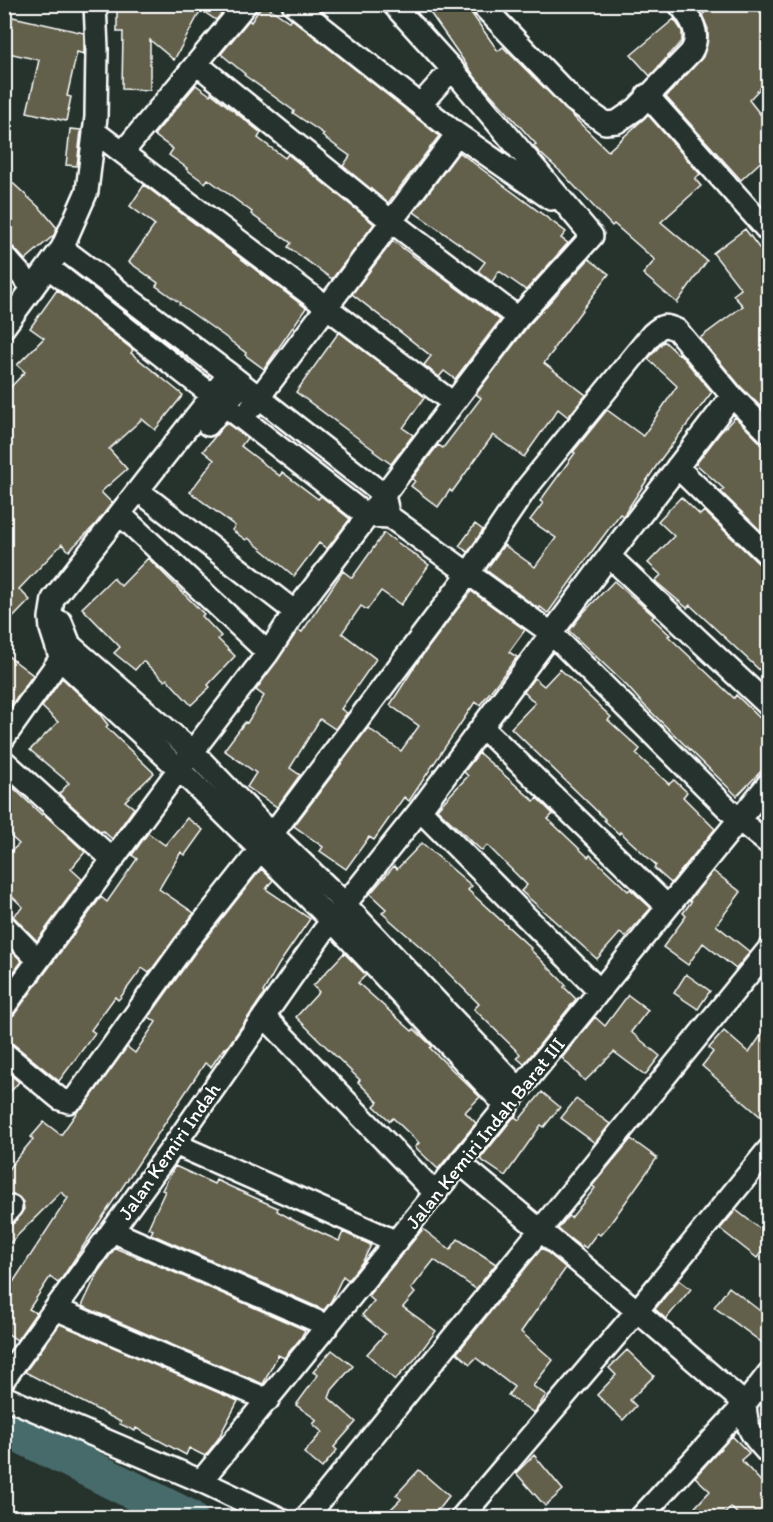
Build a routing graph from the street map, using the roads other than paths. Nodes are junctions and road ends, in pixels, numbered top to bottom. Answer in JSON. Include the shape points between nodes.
{"nodes":[{"id":1,"x":95,"y":4,"type":"edge"},
{"id":2,"x":246,"y":4,"type":"edge"},
{"id":3,"x":293,"y":4,"type":"edge"},
{"id":4,"x":393,"y":4,"type":"edge"},
{"id":5,"x":481,"y":4,"type":"edge"},
{"id":6,"x":679,"y":4,"type":"edge"},
{"id":7,"x":197,"y":64,"type":"junction"},
{"id":8,"x":452,"y":69,"type":"junction"},
{"id":9,"x":647,"y":95,"type":"junction"},
{"id":10,"x":421,"y":104,"type":"junction"},
{"id":11,"x":94,"y":130,"type":"junction"},
{"id":12,"x":458,"y":134,"type":"junction"},
{"id":13,"x":123,"y":152,"type":"junction"},
{"id":14,"x":574,"y":214,"type":"junction"},
{"id":15,"x":392,"y":222,"type":"junction"},
{"id":16,"x":768,"y":231,"type":"edge"},
{"id":17,"x":62,"y":248,"type":"junction"},
{"id":18,"x":4,"y":256,"type":"edge"},
{"id":19,"x":48,"y":267,"type":"junction"},
{"id":20,"x":33,"y":288,"type":"junction"},
{"id":21,"x":327,"y":308,"type":"junction"},
{"id":22,"x":518,"y":318,"type":"junction"},
{"id":23,"x":4,"y":327,"type":"edge"},
{"id":24,"x":236,"y":379,"type":"junction"},
{"id":25,"x":732,"y":396,"type":"junction"},
{"id":26,"x":259,"y":398,"type":"junction"},
{"id":27,"x":218,"y":401,"type":"junction"},
{"id":28,"x":453,"y":403,"type":"junction"},
{"id":29,"x":242,"y":421,"type":"junction"},
{"id":30,"x":768,"y":432,"type":"edge"},
{"id":31,"x":677,"y":467,"type":"junction"},
{"id":32,"x":384,"y":495,"type":"junction"},
{"id":33,"x":148,"y":498,"type":"junction"},
{"id":34,"x":367,"y":516,"type":"junction"},
{"id":35,"x":390,"y":517,"type":"junction"},
{"id":36,"x":125,"y":519,"type":"junction"},
{"id":37,"x":768,"y":555,"type":"edge"},
{"id":38,"x":609,"y":556,"type":"junction"},
{"id":39,"x":469,"y":573,"type":"junction"},
{"id":40,"x":295,"y":612,"type":"junction"},
{"id":41,"x":551,"y":633,"type":"junction"},
{"id":42,"x":66,"y":652,"type":"junction"},
{"id":43,"x":268,"y":653,"type":"junction"},
{"id":44,"x":768,"y":705,"type":"edge"},
{"id":45,"x":482,"y":727,"type":"junction"},
{"id":46,"x":4,"y":738,"type":"edge"},
{"id":47,"x":4,"y":761,"type":"edge"},
{"id":48,"x":186,"y":761,"type":"junction"},
{"id":49,"x":768,"y":784,"type":"edge"},
{"id":50,"x":420,"y":810,"type":"junction"},
{"id":51,"x":740,"y":821,"type":"junction"},
{"id":52,"x":266,"y":842,"type":"junction"},
{"id":53,"x":768,"y":843,"type":"edge"},
{"id":54,"x":113,"y":860,"type":"junction"},
{"id":55,"x":668,"y":907,"type":"junction"},
{"id":56,"x":338,"y":913,"type":"junction"},
{"id":57,"x":4,"y":925,"type":"edge"},
{"id":58,"x":768,"y":950,"type":"edge"},
{"id":59,"x":38,"y":960,"type":"junction"},
{"id":60,"x":600,"y":991,"type":"junction"},
{"id":61,"x":4,"y":1007,"type":"edge"},
{"id":62,"x":264,"y":1016,"type":"junction"},
{"id":63,"x":4,"y":1053,"type":"edge"},
{"id":64,"x":519,"y":1089,"type":"junction"},
{"id":65,"x":507,"y":1107,"type":"junction"},
{"id":66,"x":176,"y":1144,"type":"junction"},
{"id":67,"x":768,"y":1150,"type":"edge"},
{"id":68,"x":460,"y":1164,"type":"junction"},
{"id":69,"x":436,"y":1194,"type":"junction"},
{"id":70,"x":112,"y":1231,"type":"junction"},
{"id":71,"x":541,"y":1231,"type":"junction"},
{"id":72,"x":397,"y":1242,"type":"junction"},
{"id":73,"x":56,"y":1309,"type":"junction"},
{"id":74,"x":637,"y":1311,"type":"junction"},
{"id":75,"x":328,"y":1326,"type":"junction"},
{"id":76,"x":768,"y":1374,"type":"edge"},
{"id":77,"x":4,"y":1379,"type":"edge"},
{"id":78,"x":4,"y":1397,"type":"edge"},
{"id":79,"x":268,"y":1400,"type":"junction"},
{"id":80,"x":745,"y":1404,"type":"junction"},
{"id":81,"x":768,"y":1453,"type":"edge"},
{"id":82,"x":201,"y":1481,"type":"junction"},
{"id":83,"x":279,"y":1518,"type":"edge"},
{"id":84,"x":306,"y":1518,"type":"edge"},
{"id":85,"x":461,"y":1518,"type":"edge"},
{"id":86,"x":640,"y":1518,"type":"edge"}],
"edges":[{"from":1,"to":11,"type":"street"},
{"from":2,"to":7,"type":"street"},
{"from":3,"to":10,"type":"street"},
{"from":4,"to":8,"type":"street"},
{"from":5,"to":9,"type":"street","via":[[574,101],[605,123],[626,117]]},
{"from":6,"to":9,"type":"street","via":[[692,20],[695,44]]},
{"from":7,"to":13,"type":"street"},
{"from":7,"to":15,"type":"street"},
{"from":8,"to":10,"type":"street"},
{"from":8,"to":14,"type":"street"},
{"from":9,"to":16,"type":"street"},
{"from":10,"to":12,"type":"street"},
{"from":11,"to":13,"type":"street"},
{"from":11,"to":17,"type":"street","via":[[87,191]]},
{"from":12,"to":14,"type":"street"},
{"from":12,"to":15,"type":"street"},
{"from":13,"to":21,"type":"street"},
{"from":14,"to":22,"type":"street","via":[[592,236]]},
{"from":15,"to":21,"type":"street"},
{"from":15,"to":22,"type":"street"},
{"from":17,"to":19,"type":"street"},
{"from":17,"to":24,"type":"street"},
{"from":18,"to":20,"type":"street"},
{"from":19,"to":20,"type":"street"},
{"from":19,"to":27,"type":"street"},
{"from":20,"to":23,"type":"street"},
{"from":21,"to":26,"type":"street"},
{"from":21,"to":28,"type":"street"},
{"from":22,"to":28,"type":"street"},
{"from":24,"to":26,"type":"street"},
{"from":24,"to":27,"type":"street"},
{"from":25,"to":30,"type":"street"},
{"from":25,"to":31,"type":"street","name":"Jalan Kemiri Indah"},
{"from":25,"to":39,"type":"street","via":[[677,330],[661,326],[525,490]]},
{"from":26,"to":29,"type":"street"},
{"from":26,"to":32,"type":"street"},
{"from":27,"to":29,"type":"street"},
{"from":27,"to":33,"type":"street"},
{"from":27,"to":36,"type":"street"},
{"from":28,"to":32,"type":"street"},
{"from":29,"to":34,"type":"street"},
{"from":31,"to":37,"type":"street"},
{"from":31,"to":38,"type":"street","name":"Jalan Kemiri Indah"},
{"from":32,"to":34,"type":"street"},
{"from":32,"to":35,"type":"street"},
{"from":33,"to":36,"type":"street"},
{"from":33,"to":40,"type":"street"},
{"from":34,"to":35,"type":"street"},
{"from":34,"to":40,"type":"street"},
{"from":35,"to":39,"type":"street"},
{"from":36,"to":42,"type":"street","via":[[66,606],[61,624]]},
{"from":36,"to":43,"type":"street"},
{"from":38,"to":41,"type":"street","name":"Jalan Kemiri Indah"},
{"from":38,"to":44,"type":"street"},
{"from":39,"to":41,"type":"street"},
{"from":39,"to":52,"type":"street"},
{"from":40,"to":43,"type":"street"},
{"from":41,"to":45,"type":"street","name":"Jalan Kemiri Indah"},
{"from":41,"to":51,"type":"street"},
{"from":42,"to":46,"type":"street"},
{"from":42,"to":48,"type":"street"},
{"from":43,"to":48,"type":"street"},
{"from":45,"to":50,"type":"street","name":"Jalan Kemiri Indah"},
{"from":45,"to":55,"type":"street"},
{"from":47,"to":54,"type":"street"},
{"from":48,"to":52,"type":"street"},
{"from":48,"to":54,"type":"street"},
{"from":49,"to":51,"type":"street","name":"Jalan Kemiri Indah Barat III"},
{"from":50,"to":56,"type":"street","name":"Jalan Kemiri Indah"},
{"from":50,"to":60,"type":"street"},
{"from":51,"to":53,"type":"street"},
{"from":51,"to":55,"type":"street","name":"Jalan Kemiri Indah Barat III"},
{"from":52,"to":56,"type":"street"},
{"from":52,"to":63,"type":"street","via":[[184,946],[76,1097],[69,1101],[60,1099]]},
{"from":54,"to":59,"type":"street"},
{"from":55,"to":60,"type":"street","name":"Jalan Kemiri Indah Barat III"},
{"from":56,"to":62,"type":"street","name":"Jalan Kemiri Indah"},
{"from":56,"to":64,"type":"street"},
{"from":56,"to":65,"type":"street"},
{"from":57,"to":59,"type":"street"},
{"from":58,"to":71,"type":"street"},
{"from":59,"to":61,"type":"street"},
{"from":60,"to":64,"type":"street","name":"Jalan Kemiri Indah Barat III"},
{"from":62,"to":66,"type":"street","name":"Jalan Kemiri Indah"},
{"from":62,"to":69,"type":"street"},
{"from":64,"to":65,"type":"street","name":"Jalan Kemiri Indah Barat III"},
{"from":65,"to":68,"type":"street","name":"Jalan Kemiri Indah Barat III"},
{"from":66,"to":70,"type":"street","name":"Jalan Kemiri Indah"},
{"from":66,"to":72,"type":"street"},
{"from":67,"to":74,"type":"street"},
{"from":68,"to":69,"type":"street","name":"Jalan Kemiri Indah Barat III"},
{"from":68,"to":71,"type":"street"},
{"from":69,"to":72,"type":"street","name":"Jalan Kemiri Indah Barat III"},
{"from":70,"to":73,"type":"street","name":"Jalan Kemiri Indah"},
{"from":70,"to":75,"type":"street"},
{"from":71,"to":74,"type":"street"},
{"from":71,"to":84,"type":"street"},
{"from":72,"to":75,"type":"street","name":"Jalan Kemiri Indah Barat III"},
{"from":73,"to":77,"type":"street","name":"Jalan Kemiri Indah"},
{"from":73,"to":79,"type":"street"},
{"from":74,"to":80,"type":"street"},
{"from":74,"to":85,"type":"street"},
{"from":75,"to":79,"type":"street","name":"Jalan Kemiri Indah Barat III"},
{"from":76,"to":80,"type":"street"},
{"from":78,"to":82,"type":"street"},
{"from":79,"to":82,"type":"street","name":"Jalan Kemiri Indah Barat III"},
{"from":80,"to":81,"type":"street","via":[[747,1425]]},
{"from":80,"to":86,"type":"street"},
{"from":82,"to":83,"type":"street"}]}
